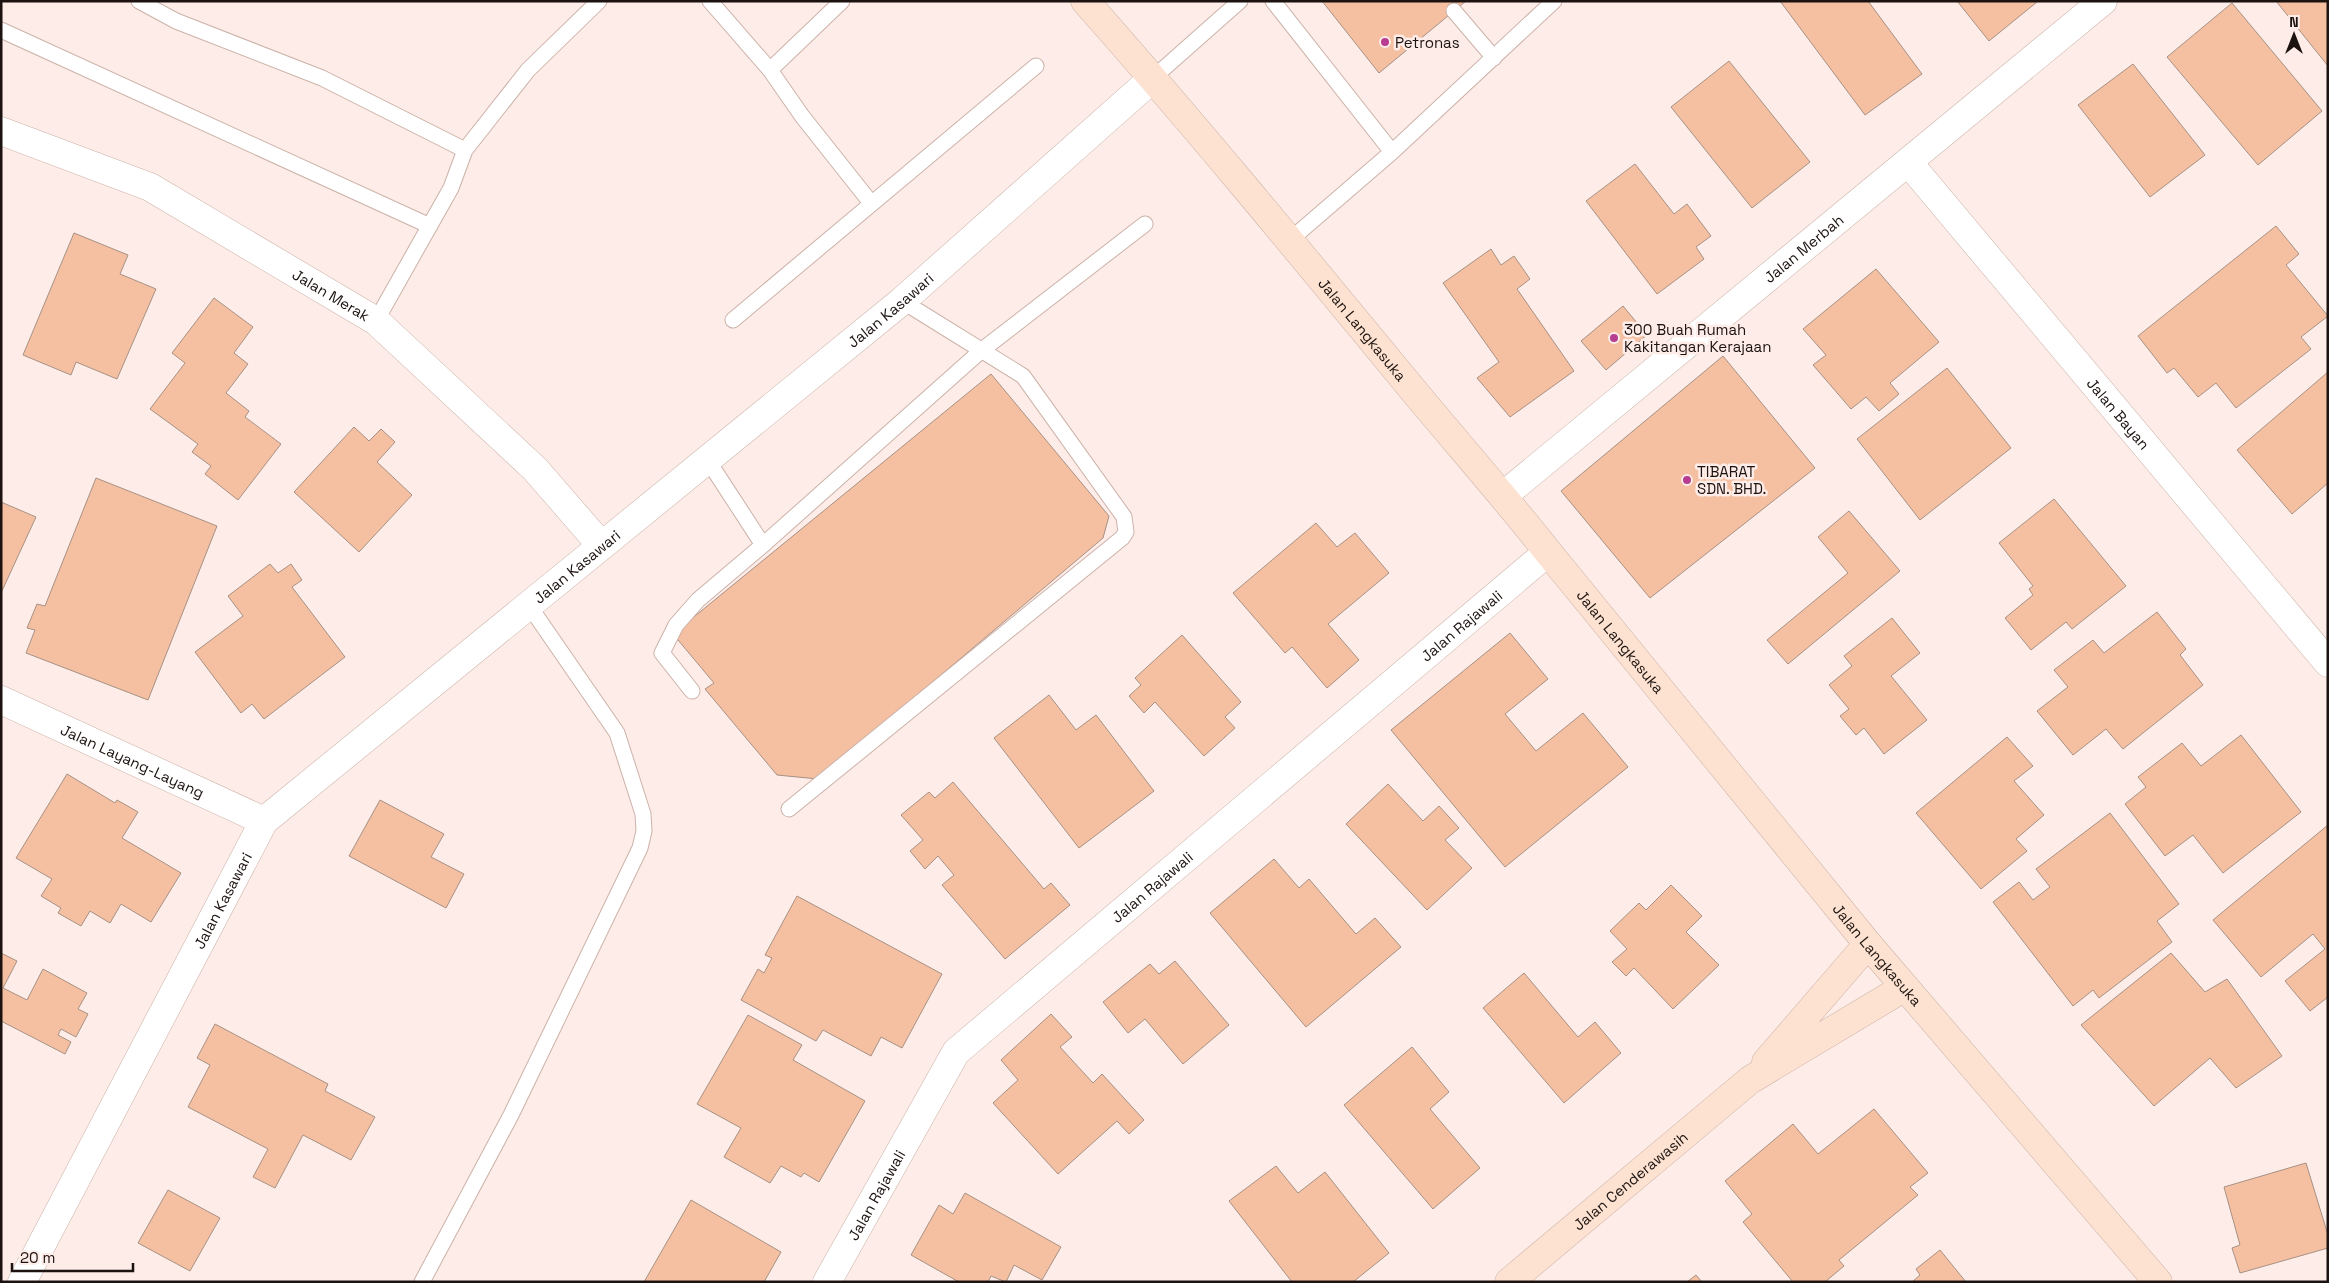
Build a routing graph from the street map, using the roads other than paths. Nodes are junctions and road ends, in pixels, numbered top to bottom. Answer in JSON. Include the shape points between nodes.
{"nodes":[{"id":1,"x":138,"y":1,"type":"edge"},
{"id":2,"x":599,"y":1,"type":"edge"},
{"id":3,"x":710,"y":1,"type":"edge"},
{"id":4,"x":842,"y":1,"type":"edge"},
{"id":5,"x":1085,"y":1,"type":"edge"},
{"id":6,"x":1240,"y":1,"type":"edge"},
{"id":7,"x":1273,"y":1,"type":"edge"},
{"id":8,"x":1554,"y":1,"type":"edge"},
{"id":9,"x":2103,"y":1,"type":"edge"},
{"id":10,"x":1454,"y":11,"type":"dead end"},
{"id":11,"x":1,"y":30,"type":"edge"},
{"id":12,"x":1494,"y":58,"type":"junction"},
{"id":13,"x":1036,"y":66,"type":"dead end"},
{"id":14,"x":770,"y":70,"type":"junction"},
{"id":15,"x":1153,"y":78,"type":"junction"},
{"id":16,"x":1,"y":131,"type":"edge"},
{"id":17,"x":465,"y":150,"type":"junction"},
{"id":18,"x":1392,"y":152,"type":"junction"},
{"id":19,"x":1908,"y":162,"type":"junction"},
{"id":20,"x":871,"y":203,"type":"junction"},
{"id":21,"x":1145,"y":224,"type":"dead end"},
{"id":22,"x":430,"y":226,"type":"junction"},
{"id":23,"x":1290,"y":240,"type":"junction"},
{"id":24,"x":902,"y":301,"type":"junction"},
{"id":25,"x":732,"y":320,"type":"dead end"},
{"id":26,"x":376,"y":321,"type":"junction"},
{"id":27,"x":982,"y":350,"type":"junction"},
{"id":28,"x":707,"y":459,"type":"junction"},
{"id":29,"x":1504,"y":495,"type":"junction"},
{"id":30,"x":600,"y":545,"type":"junction"},
{"id":31,"x":763,"y":545,"type":"junction"},
{"id":32,"x":1548,"y":552,"type":"junction"},
{"id":33,"x":528,"y":604,"type":"junction"},
{"id":34,"x":2328,"y":664,"type":"edge"},
{"id":35,"x":692,"y":691,"type":"dead end"},
{"id":36,"x":1,"y":700,"type":"edge"},
{"id":37,"x":789,"y":809,"type":"dead end"},
{"id":38,"x":264,"y":821,"type":"junction"},
{"id":39,"x":1868,"y":944,"type":"junction"},
{"id":40,"x":1905,"y":987,"type":"junction"},
{"id":41,"x":1750,"y":1080,"type":"junction"},
{"id":42,"x":22,"y":1282,"type":"edge"},
{"id":43,"x":422,"y":1282,"type":"edge"},
{"id":44,"x":827,"y":1282,"type":"edge"},
{"id":45,"x":1509,"y":1282,"type":"edge"},
{"id":46,"x":2158,"y":1282,"type":"edge"}],
"edges":[{"from":1,"to":17,"type":"lane","via":[[176,20],[322,78]]},
{"from":2,"to":17,"type":"lane","via":[[528,70]]},
{"from":3,"to":14,"type":"lane"},
{"from":4,"to":14,"type":"lane"},
{"from":5,"to":15,"type":"main road","name":"Jalan Langkasuka"},
{"from":6,"to":15,"type":"lane","name":"Jalan Kasawari"},
{"from":7,"to":18,"type":"lane"},
{"from":8,"to":12,"type":"lane"},
{"from":9,"to":19,"type":"street","name":"Jalan Merbah"},
{"from":10,"to":12,"type":"lane"},
{"from":11,"to":22,"type":"lane"},
{"from":12,"to":18,"type":"lane"},
{"from":13,"to":20,"type":"lane"},
{"from":14,"to":20,"type":"lane"},
{"from":15,"to":23,"type":"main road","name":"Jalan Langkasuka"},
{"from":15,"to":24,"type":"street","name":"Jalan Kasawari"},
{"from":16,"to":26,"type":"street","name":"Jalan Merak","via":[[150,187]]},
{"from":17,"to":22,"type":"lane","via":[[451,188]]},
{"from":18,"to":23,"type":"lane"},
{"from":19,"to":29,"type":"street","name":"Jalan Merbah"},
{"from":19,"to":34,"type":"street","name":"Jalan Bayan"},
{"from":20,"to":25,"type":"lane"},
{"from":21,"to":27,"type":"lane"},
{"from":22,"to":26,"type":"lane"},
{"from":23,"to":29,"type":"main road","name":"Jalan Langkasuka"},
{"from":24,"to":27,"type":"lane"},
{"from":24,"to":28,"type":"street","name":"Jalan Kasawari"},
{"from":26,"to":30,"type":"street","name":"Jalan Merak","via":[[535,469]]},
{"from":27,"to":31,"type":"lane"},
{"from":27,"to":37,"type":"lane","via":[[1023,376],[1124,517],[1126,532]]},
{"from":28,"to":30,"type":"street","name":"Jalan Kasawari"},
{"from":28,"to":31,"type":"lane"},
{"from":29,"to":32,"type":"main road","name":"Jalan Langkasuka"},
{"from":30,"to":33,"type":"street","name":"Jalan Kasawari"},
{"from":31,"to":35,"type":"lane","via":[[698,600],[676,625],[662,653]]},
{"from":32,"to":39,"type":"main road","name":"Jalan Langkasuka"},
{"from":32,"to":44,"type":"street","name":"Jalan Rajawali","via":[[956,1052]]},
{"from":33,"to":38,"type":"street","name":"Jalan Kasawari"},
{"from":33,"to":43,"type":"lane","name":"Jalan Kasawari","via":[[617,733],[643,814],[644,831],[640,848],[519,1097]]},
{"from":36,"to":38,"type":"street","name":"Jalan Layang-Layang"},
{"from":38,"to":42,"type":"street","name":"Jalan Kasawari"},
{"from":39,"to":40,"type":"main road","name":"Jalan Langkasuka"},
{"from":39,"to":41,"type":"main road","name":"Jalan Cenderawasih"},
{"from":40,"to":41,"type":"main road","name":"Jalan Cenderawasih"},
{"from":40,"to":46,"type":"main road","name":"Jalan Langkasuka"},
{"from":41,"to":45,"type":"main road","name":"Jalan Cenderawasih"}]}
